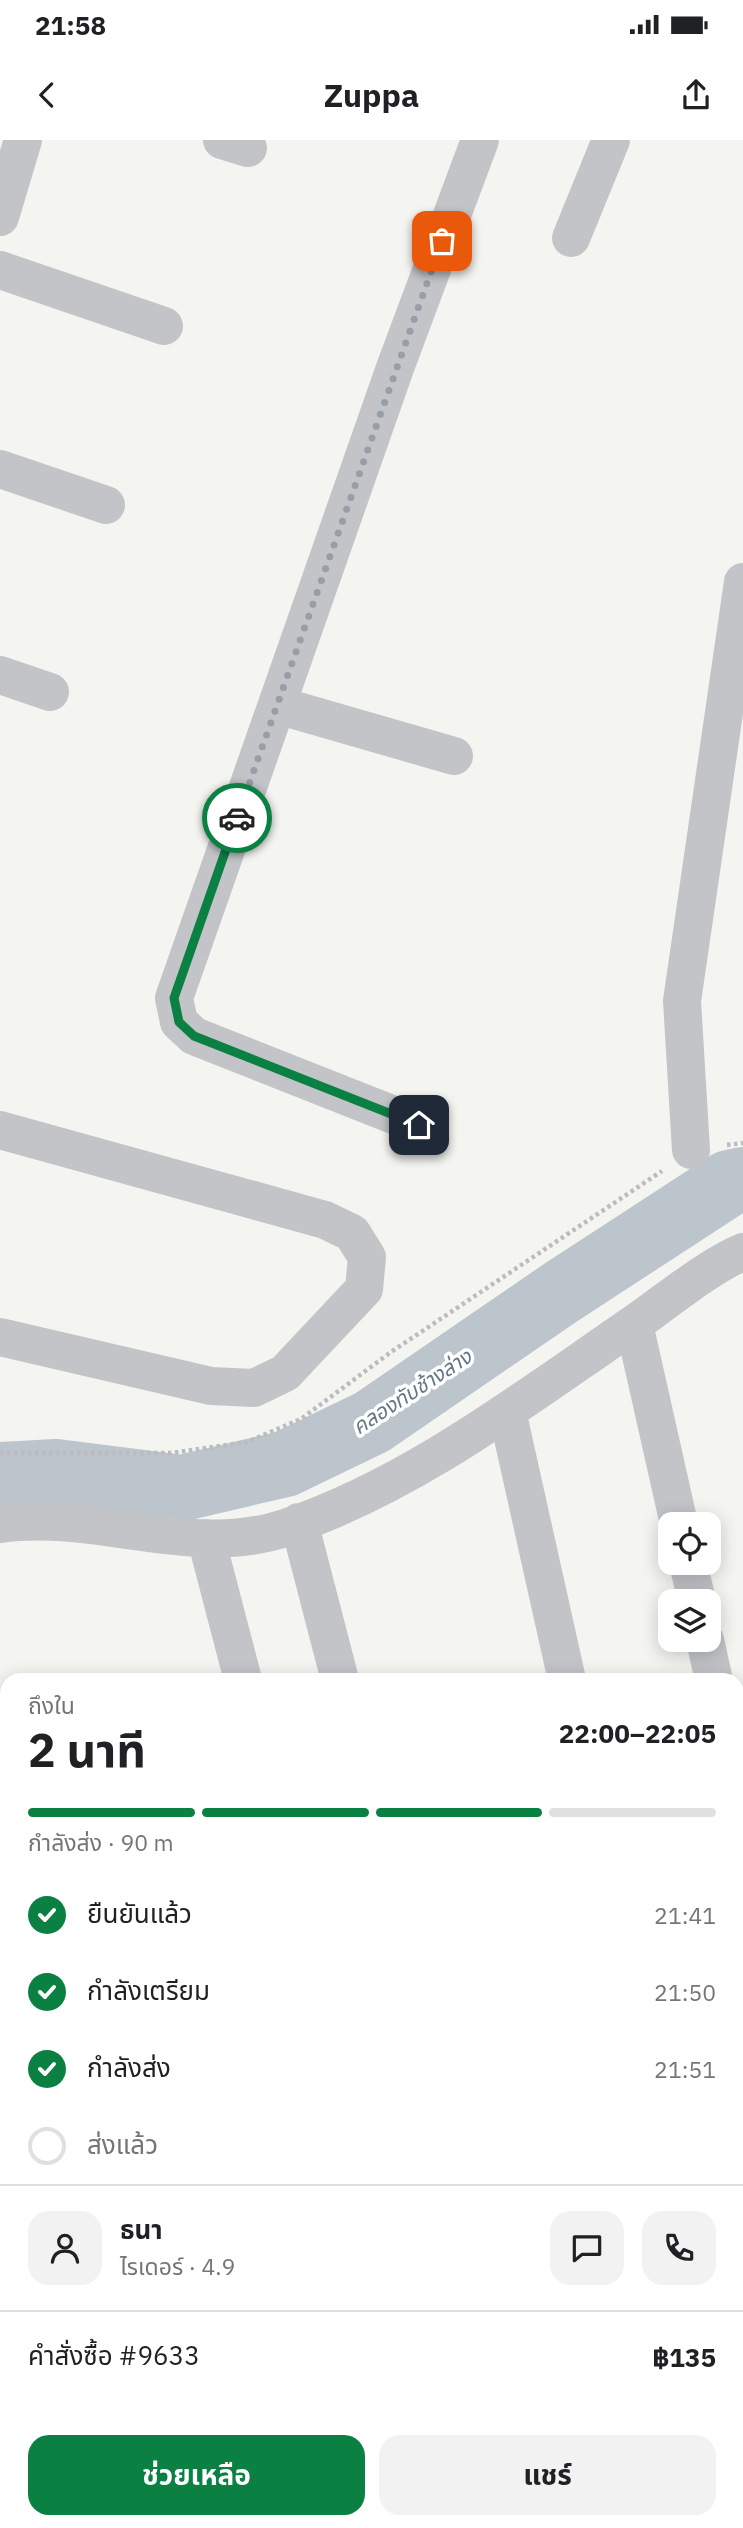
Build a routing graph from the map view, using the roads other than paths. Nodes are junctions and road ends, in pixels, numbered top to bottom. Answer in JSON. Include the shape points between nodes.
{"nodes":[{"id":1,"x":23,"y":140,"type":"edge"},
{"id":2,"x":480,"y":140,"type":"edge"},
{"id":3,"x":611,"y":140,"type":"edge"},
{"id":4,"x":6,"y":175,"type":"edge"},
{"id":5,"x":0,"y":217,"type":"edge"},
{"id":6,"x":571,"y":238,"type":"dead end"},
{"id":7,"x":0,"y":270,"type":"edge"},
{"id":8,"x":164,"y":326,"type":"dead end"},
{"id":9,"x":0,"y":469,"type":"edge"},
{"id":10,"x":106,"y":505,"type":"dead end"},
{"id":11,"x":743,"y":582,"type":"edge"},
{"id":12,"x":0,"y":675,"type":"edge"},
{"id":13,"x":50,"y":692,"type":"dead end"},
{"id":14,"x":277,"y":705,"type":"junction"},
{"id":15,"x":454,"y":756,"type":"dead end"},
{"id":16,"x":419,"y":1125,"type":"dead end"},
{"id":17,"x":0,"y":1130,"type":"edge"},
{"id":18,"x":691,"y":1150,"type":"road end"},
{"id":19,"x":743,"y":1252,"type":"edge"},
{"id":20,"x":634,"y":1324,"type":"junction"},
{"id":21,"x":0,"y":1337,"type":"edge"},
{"id":22,"x":507,"y":1411,"type":"junction"},
{"id":23,"x":676,"y":1512,"type":"edge"},
{"id":24,"x":299,"y":1522,"type":"junction"},
{"id":25,"x":0,"y":1524,"type":"edge"},
{"id":26,"x":206,"y":1538,"type":"junction"},
{"id":27,"x":241,"y":1673,"type":"edge"},
{"id":28,"x":338,"y":1673,"type":"edge"},
{"id":29,"x":565,"y":1673,"type":"edge"}],
"edges":[{"from":1,"to":4,"type":"street"},
{"from":2,"to":14,"type":"street"},
{"from":3,"to":6,"type":"street"},
{"from":4,"to":5,"type":"street"},
{"from":7,"to":8,"type":"street"},
{"from":9,"to":10,"type":"street"},
{"from":11,"to":18,"type":"street","via":[[682,1001]]},
{"from":12,"to":13,"type":"street"},
{"from":14,"to":15,"type":"street"},
{"from":14,"to":16,"type":"street","via":[[174,998],[179,1022],[194,1036]]},
{"from":17,"to":21,"type":"street","via":[[325,1220],[352,1233],[367,1257],[364,1289],[285,1373],[254,1388],[211,1386]]},
{"from":19,"to":20,"type":"street"},
{"from":20,"to":22,"type":"street"},
{"from":20,"to":23,"type":"street"},
{"from":22,"to":24,"type":"street","via":[[382,1487]]},
{"from":22,"to":29,"type":"street"},
{"from":24,"to":26,"type":"street","via":[[283,1529]]},
{"from":24,"to":28,"type":"street"},
{"from":25,"to":26,"type":"street","via":[[88,1522]]},
{"from":26,"to":27,"type":"street"}]}
